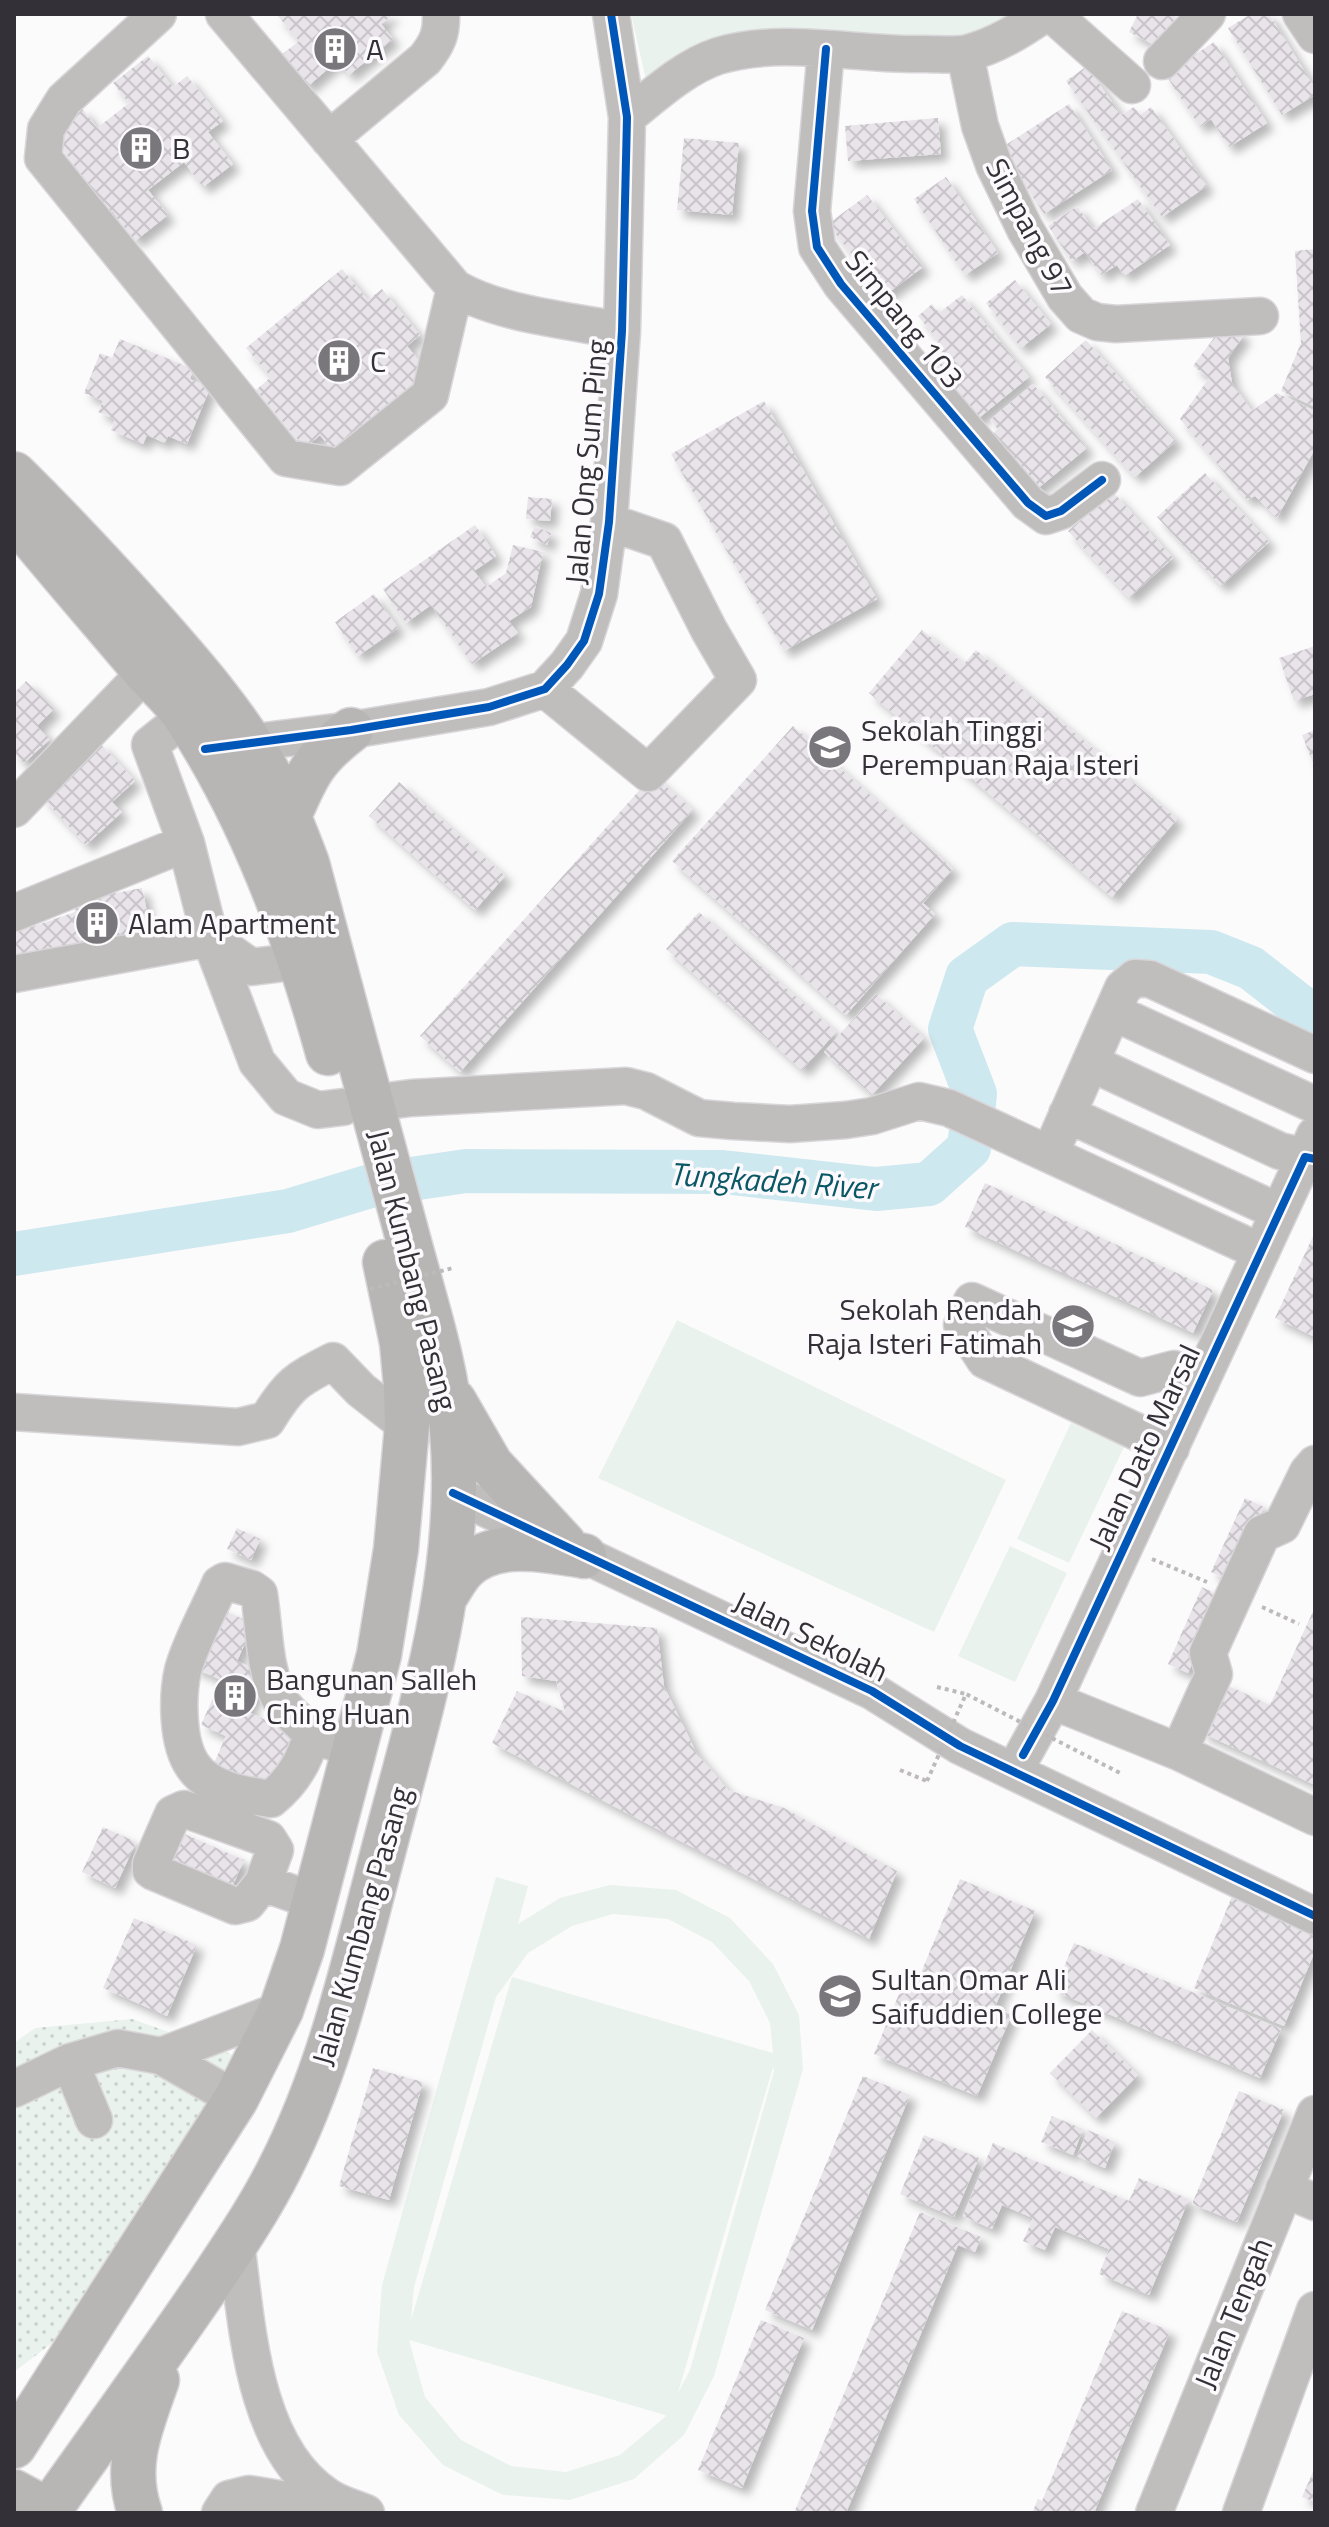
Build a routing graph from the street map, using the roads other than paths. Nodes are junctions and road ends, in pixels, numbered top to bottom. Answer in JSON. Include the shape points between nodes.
{"nodes":[{"id":1,"x":158,"y":14,"type":"edge"},
{"id":2,"x":224,"y":14,"type":"edge"},
{"id":3,"x":441,"y":14,"type":"edge"},
{"id":4,"x":611,"y":14,"type":"edge"},
{"id":5,"x":1044,"y":14,"type":"edge"},
{"id":6,"x":1052,"y":14,"type":"edge"},
{"id":7,"x":1207,"y":14,"type":"edge"},
{"id":8,"x":1301,"y":14,"type":"edge"},
{"id":9,"x":1315,"y":35,"type":"edge"},
{"id":10,"x":826,"y":49,"type":"junction"},
{"id":11,"x":965,"y":54,"type":"junction"},
{"id":12,"x":1162,"y":61,"type":"dead end"},
{"id":13,"x":1132,"y":85,"type":"dead end"},
{"id":14,"x":627,"y":117,"type":"junction"},
{"id":15,"x":329,"y":139,"type":"junction"},
{"id":16,"x":455,"y":288,"type":"junction"},
{"id":17,"x":1260,"y":316,"type":"dead end"},
{"id":18,"x":622,"y":331,"type":"junction"},
{"id":19,"x":14,"y":474,"type":"edge"},
{"id":20,"x":1102,"y":480,"type":"dead end"},
{"id":21,"x":14,"y":516,"type":"edge"},
{"id":22,"x":609,"y":522,"type":"junction"},
{"id":23,"x":146,"y":672,"type":"junction"},
{"id":24,"x":545,"y":689,"type":"junction"},
{"id":25,"x":351,"y":730,"type":"junction"},
{"id":26,"x":195,"y":732,"type":"junction"},
{"id":27,"x":248,"y":743,"type":"junction"},
{"id":28,"x":14,"y":809,"type":"edge"},
{"id":29,"x":289,"y":816,"type":"junction"},
{"id":30,"x":186,"y":843,"type":"junction"},
{"id":31,"x":14,"y":913,"type":"edge"},
{"id":32,"x":210,"y":938,"type":"junction"},
{"id":33,"x":300,"y":961,"type":"junction"},
{"id":34,"x":14,"y":974,"type":"edge"},
{"id":35,"x":1113,"y":1012,"type":"junction"},
{"id":36,"x":1315,"y":1055,"type":"edge"},
{"id":37,"x":1091,"y":1063,"type":"junction"},
{"id":38,"x":1315,"y":1105,"type":"edge"},
{"id":39,"x":1067,"y":1114,"type":"junction"},
{"id":40,"x":360,"y":1116,"type":"junction"},
{"id":41,"x":1312,"y":1150,"type":"edge"},
{"id":42,"x":1050,"y":1154,"type":"junction"},
{"id":43,"x":1279,"y":1212,"type":"junction"},
{"id":44,"x":1261,"y":1252,"type":"junction"},
{"id":45,"x":1140,"y":1378,"type":"junction"},
{"id":46,"x":1201,"y":1382,"type":"junction"},
{"id":47,"x":420,"y":1400,"type":"junction"},
{"id":48,"x":14,"y":1412,"type":"edge"},
{"id":49,"x":1119,"y":1423,"type":"junction"},
{"id":50,"x":1171,"y":1448,"type":"junction"},
{"id":51,"x":1315,"y":1464,"type":"edge"},
{"id":52,"x":453,"y":1493,"type":"junction"},
{"id":53,"x":577,"y":1550,"type":"junction"},
{"id":54,"x":446,"y":1595,"type":"junction"},
{"id":55,"x":379,"y":1655,"type":"junction"},
{"id":56,"x":872,"y":1691,"type":"junction"},
{"id":57,"x":1053,"y":1701,"type":"junction"},
{"id":58,"x":311,"y":1735,"type":"junction"},
{"id":59,"x":354,"y":1749,"type":"junction"},
{"id":60,"x":1179,"y":1752,"type":"junction"},
{"id":61,"x":1023,"y":1755,"type":"junction"},
{"id":62,"x":1315,"y":1817,"type":"edge"},
{"id":63,"x":263,"y":1883,"type":"dead end"},
{"id":64,"x":1315,"y":1891,"type":"edge"},
{"id":65,"x":314,"y":1901,"type":"junction"},
{"id":66,"x":1315,"y":1916,"type":"edge"},
{"id":67,"x":281,"y":2010,"type":"junction"},
{"id":68,"x":161,"y":2056,"type":"junction"},
{"id":69,"x":70,"y":2062,"type":"junction"},
{"id":70,"x":14,"y":2089,"type":"edge"},
{"id":71,"x":236,"y":2099,"type":"junction"},
{"id":72,"x":1315,"y":2114,"type":"edge"},
{"id":73,"x":94,"y":2120,"type":"dead end"},
{"id":74,"x":1300,"y":2196,"type":"edge"},
{"id":75,"x":236,"y":2243,"type":"junction"},
{"id":76,"x":1315,"y":2310,"type":"edge"},
{"id":77,"x":171,"y":2340,"type":"junction"},
{"id":78,"x":66,"y":2366,"type":"junction"},
{"id":79,"x":14,"y":2395,"type":"edge"},
{"id":80,"x":14,"y":2446,"type":"edge"},
{"id":81,"x":41,"y":2507,"type":"edge"},
{"id":82,"x":140,"y":2513,"type":"edge"},
{"id":83,"x":220,"y":2513,"type":"edge"},
{"id":84,"x":365,"y":2513,"type":"edge"},
{"id":85,"x":1154,"y":2513,"type":"edge"},
{"id":86,"x":1241,"y":2513,"type":"edge"}],
"edges":[{"from":1,"to":16,"type":"street","via":[[64,100],[46,129],[43,158],[286,458],[340,467],[430,395]]},
{"from":2,"to":15,"type":"street"},
{"from":3,"to":15,"type":"street","via":[[442,29],[425,59]]},
{"from":4,"to":14,"type":"street","name":"Jalan Ong Sum Ping"},
{"from":5,"to":11,"type":"street","via":[[1007,39]]},
{"from":6,"to":13,"type":"street"},
{"from":7,"to":12,"type":"street"},
{"from":8,"to":9,"type":"street"},
{"from":10,"to":11,"type":"street"},
{"from":10,"to":14,"type":"street","via":[[768,47],[717,56],[671,81]]},
{"from":10,"to":20,"type":"street","name":"Simpang 103","via":[[812,211],[817,247],[841,284],[1028,503],[1046,516]]},
{"from":11,"to":17,"type":"street","name":"Simpang 97","via":[[994,165],[1025,229],[1081,315],[1116,324]]},
{"from":14,"to":18,"type":"street","name":"Jalan Ong Sum Ping"},
{"from":15,"to":16,"type":"street"},
{"from":16,"to":18,"type":"street","via":[[496,306]]},
{"from":18,"to":22,"type":"street","name":"Jalan Ong Sum Ping"},
{"from":19,"to":27,"type":"main road","name":"Jalan Kumbang Pasang","via":[[167,637]]},
{"from":21,"to":23,"type":"main road","name":"Jalan Kumbang Pasang"},
{"from":22,"to":24,"type":"street","name":"Jalan Ong Sum Ping","via":[[593,618],[584,641]]},
{"from":22,"to":24,"type":"street","via":[[664,541],[738,680],[648,773]]},
{"from":23,"to":26,"type":"main road","name":"Jalan Kumbang Pasang"},
{"from":23,"to":28,"type":"street"},
{"from":24,"to":25,"type":"street","via":[[489,707]]},
{"from":25,"to":27,"type":"street"},
{"from":25,"to":29,"type":"main road","via":[[308,772]]},
{"from":26,"to":27,"type":"street"},
{"from":26,"to":30,"type":"street","via":[[150,745]]},
{"from":26,"to":33,"type":"main road","name":"Jalan Kumbang Pasang","via":[[255,844]]},
{"from":27,"to":29,"type":"main road","name":"Jalan Kumbang Pasang"},
{"from":29,"to":40,"type":"main road","name":"Jalan Kumbang Pasang","via":[[307,863]]},
{"from":30,"to":31,"type":"street"},
{"from":30,"to":32,"type":"street"},
{"from":32,"to":33,"type":"street","via":[[251,967]]},
{"from":32,"to":34,"type":"street"},
{"from":32,"to":40,"type":"street","via":[[257,1062],[286,1097],[318,1110]]},
{"from":33,"to":40,"type":"main road","name":"Jalan Kumbang Pasang"},
{"from":35,"to":36,"type":"street","via":[[1123,988],[1135,978],[1150,979]]},
{"from":35,"to":37,"type":"street"},
{"from":35,"to":38,"type":"street"},
{"from":37,"to":39,"type":"street"},
{"from":37,"to":41,"type":"street","via":[[1280,1151]]},
{"from":39,"to":42,"type":"street"},
{"from":39,"to":43,"type":"street"},
{"from":40,"to":42,"type":"street","via":[[411,1098],[626,1086],[699,1118],[790,1124],[872,1116],[919,1101],[949,1108]]},
{"from":40,"to":47,"type":"main road","name":"Jalan Kumbang Pasang","via":[[392,1237]]},
{"from":41,"to":43,"type":"street","name":"Jalan Dato Marsal"},
{"from":42,"to":44,"type":"street"},
{"from":43,"to":44,"type":"street","name":"Jalan Dato Marsal"},
{"from":44,"to":46,"type":"street","name":"Jalan Dato Marsal"},
{"from":45,"to":46,"type":"street","via":[[1174,1369]]},
{"from":45,"to":49,"type":"street"},
{"from":45,"to":49,"type":"street","via":[[972,1301],[962,1325],[985,1360]]},
{"from":46,"to":50,"type":"street","name":"Jalan Dato Marsal"},
{"from":47,"to":48,"type":"street","via":[[361,1390],[333,1361],[285,1390],[267,1420],[238,1427]]},
{"from":47,"to":52,"type":"main road","via":[[431,1457]]},
{"from":47,"to":53,"type":"main road"},
{"from":47,"to":55,"type":"main road","name":"Jalan Kumbang Pasang"},
{"from":49,"to":50,"type":"street"},
{"from":50,"to":57,"type":"street","name":"Jalan Dato Marsal"},
{"from":51,"to":60,"type":"street","via":[[1282,1525],[1262,1534],[1208,1653],[1214,1674]]},
{"from":52,"to":53,"type":"street","name":"Jalan Sekolah"},
{"from":52,"to":54,"type":"main road","name":"Jalan Kumbang Pasang"},
{"from":52,"to":55,"type":"main road","via":[[422,1531],[402,1606]]},
{"from":53,"to":54,"type":"main road","via":[[512,1549],[488,1555],[465,1567]]},
{"from":53,"to":56,"type":"street","name":"Jalan Sekolah"},
{"from":54,"to":75,"type":"main road","name":"Jalan Kumbang Pasang","via":[[435,1654],[327,2054],[296,2136]]},
{"from":55,"to":59,"type":"main road","name":"Jalan Kumbang Pasang"},
{"from":56,"to":61,"type":"street","name":"Jalan Sekolah","via":[[969,1724]]},
{"from":56,"to":66,"type":"street","name":"Jalan Sekolah","via":[[960,1746]]},
{"from":57,"to":60,"type":"street"},
{"from":57,"to":61,"type":"street","name":"Jalan Dato Marsal"},
{"from":58,"to":58,"type":"street","via":[[273,1685],[259,1594],[225,1581],[184,1668],[179,1694],[180,1729],[192,1766],[231,1791],[271,1799],[298,1770]]},
{"from":58,"to":59,"type":"street"},
{"from":59,"to":65,"type":"main road","name":"Jalan Kumbang Pasang"},
{"from":60,"to":62,"type":"street"},
{"from":61,"to":64,"type":"street","name":"Jalan Sekolah"},
{"from":63,"to":65,"type":"street"},
{"from":65,"to":67,"type":"main road","name":"Jalan Kumbang Pasang"},
{"from":67,"to":68,"type":"street"},
{"from":67,"to":71,"type":"main road","name":"Jalan Kumbang Pasang"},
{"from":68,"to":69,"type":"street","via":[[118,2048]]},
{"from":68,"to":71,"type":"street"},
{"from":69,"to":70,"type":"street"},
{"from":69,"to":73,"type":"street"},
{"from":71,"to":78,"type":"main road","name":"Jalan Kumbang Pasang"},
{"from":72,"to":74,"type":"street","name":"Jalan Tengah"},
{"from":74,"to":85,"type":"street","name":"Jalan Tengah"},
{"from":75,"to":77,"type":"main road","name":"Jalan Kumbang Pasang"},
{"from":75,"to":84,"type":"street","via":[[250,2349],[267,2417],[305,2478],[328,2497]]},
{"from":76,"to":86,"type":"street"},
{"from":77,"to":81,"type":"main road","name":"Jalan Kumbang Pasang"},
{"from":77,"to":82,"type":"main road","via":[[132,2459]]},
{"from":78,"to":79,"type":"main road"},
{"from":78,"to":80,"type":"main road","name":"Jalan Kumbang Pasang"},
{"from":83,"to":84,"type":"street","via":[[229,2499],[249,2494]]}]}
